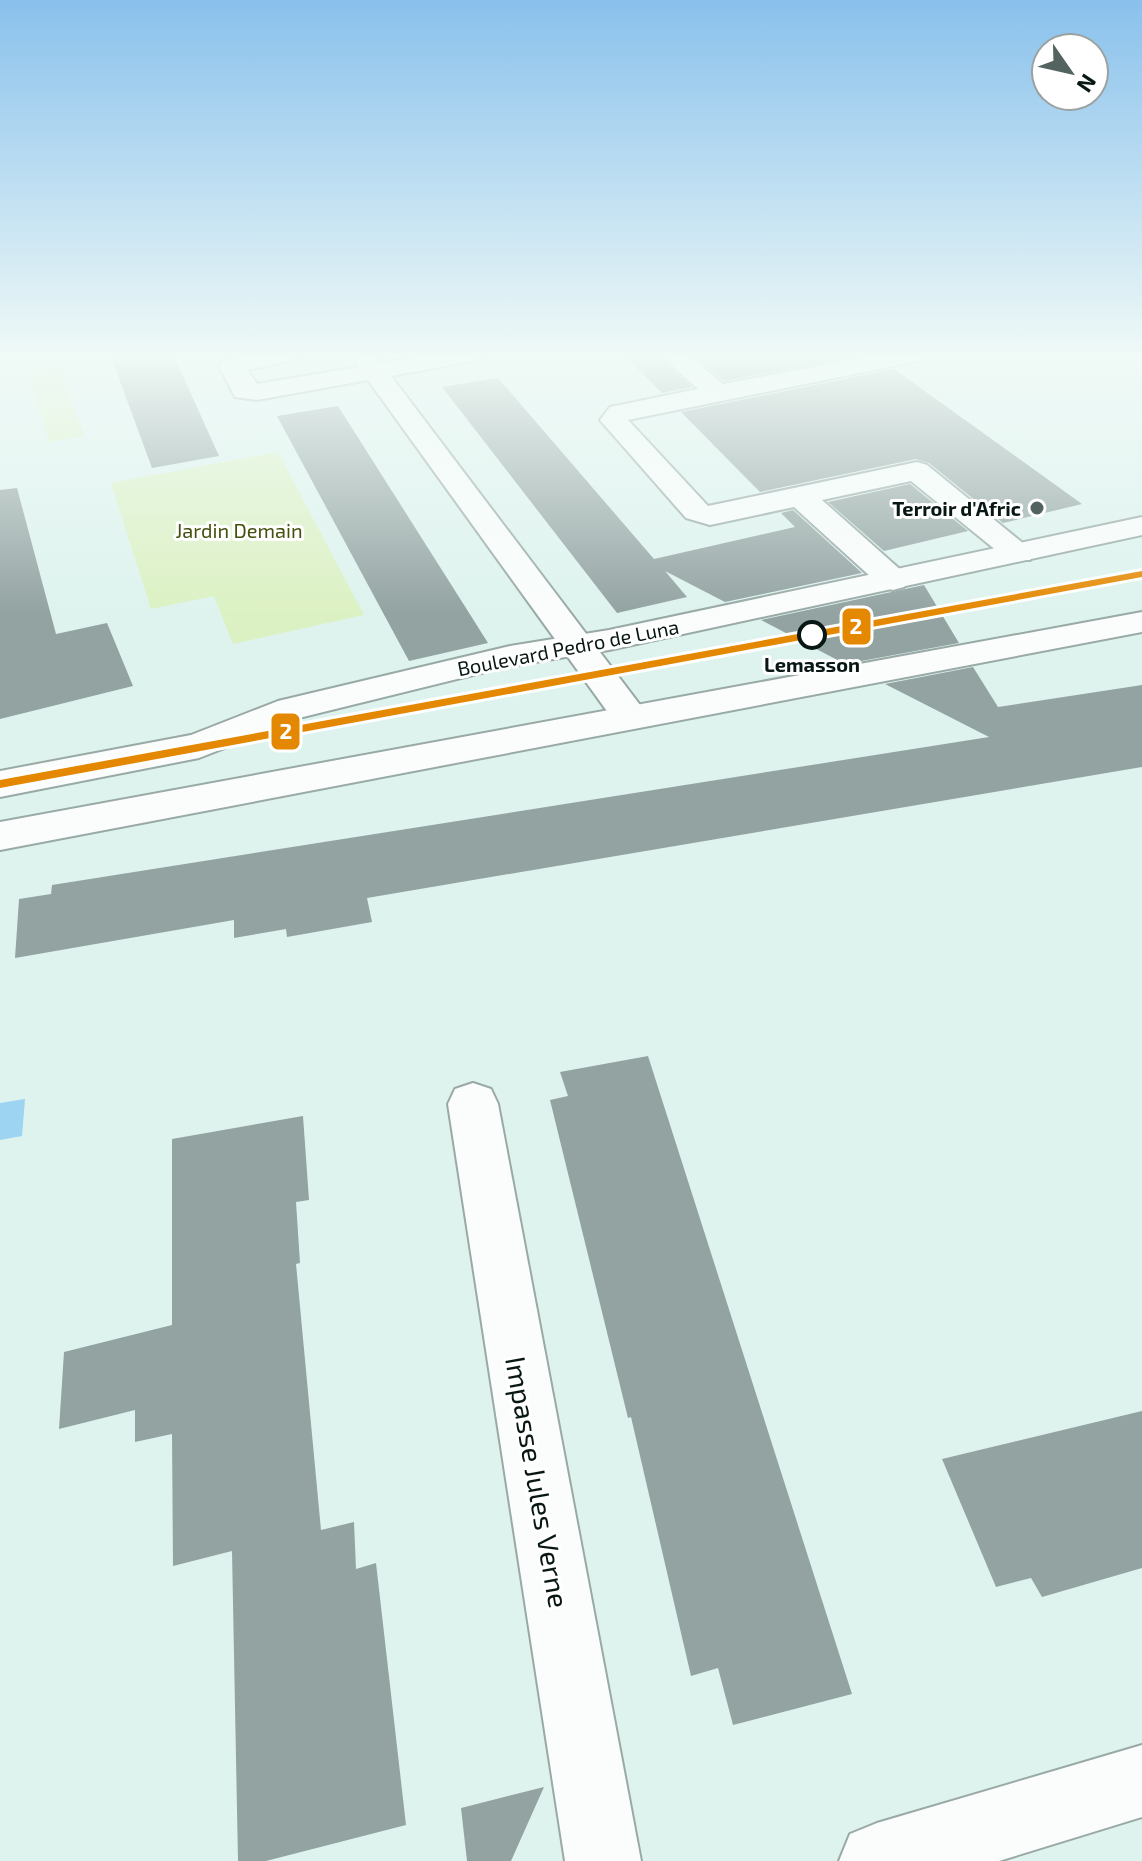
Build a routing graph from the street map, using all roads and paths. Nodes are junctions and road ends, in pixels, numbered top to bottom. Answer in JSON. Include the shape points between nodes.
{"nodes":[{"id":1,"x":427,"y":441,"type":"edge"},
{"id":2,"x":632,"y":441,"type":"edge"},
{"id":3,"x":801,"y":497,"type":"junction"},
{"id":4,"x":1142,"y":526,"type":"edge"},
{"id":5,"x":1019,"y":553,"type":"junction"},
{"id":6,"x":893,"y":580,"type":"junction"},
{"id":7,"x":1142,"y":622,"type":"edge"},
{"id":8,"x":577,"y":645,"type":"junction"},
{"id":9,"x":630,"y":717,"type":"junction"},
{"id":10,"x":0,"y":784,"type":"edge"},
{"id":11,"x":0,"y":836,"type":"edge"},
{"id":12,"x":473,"y":1104,"type":"dead end"},
{"id":13,"x":1142,"y":1781,"type":"edge"},
{"id":14,"x":603,"y":1861,"type":"edge"},
{"id":15,"x":877,"y":1861,"type":"edge"}],
"edges":[{"from":1,"to":8,"type":"street"},
{"from":2,"to":3,"type":"street","via":[[697,512],[710,516]]},
{"from":3,"to":5,"type":"street","via":[[917,471]]},
{"from":3,"to":6,"type":"street"},
{"from":4,"to":5,"type":"street","name":"Boulevard Pedro de Luna"},
{"from":5,"to":6,"type":"street","name":"Boulevard Pedro de Luna"},
{"from":6,"to":8,"type":"street","name":"Boulevard Pedro de Luna"},
{"from":7,"to":9,"type":"street"},
{"from":8,"to":9,"type":"street"},
{"from":8,"to":10,"type":"street","name":"Boulevard Pedro de Luna","via":[[291,709],[199,746]]},
{"from":9,"to":11,"type":"street"},
{"from":12,"to":14,"type":"street","name":"Impasse Jules Verne"},
{"from":13,"to":15,"type":"street"}]}
